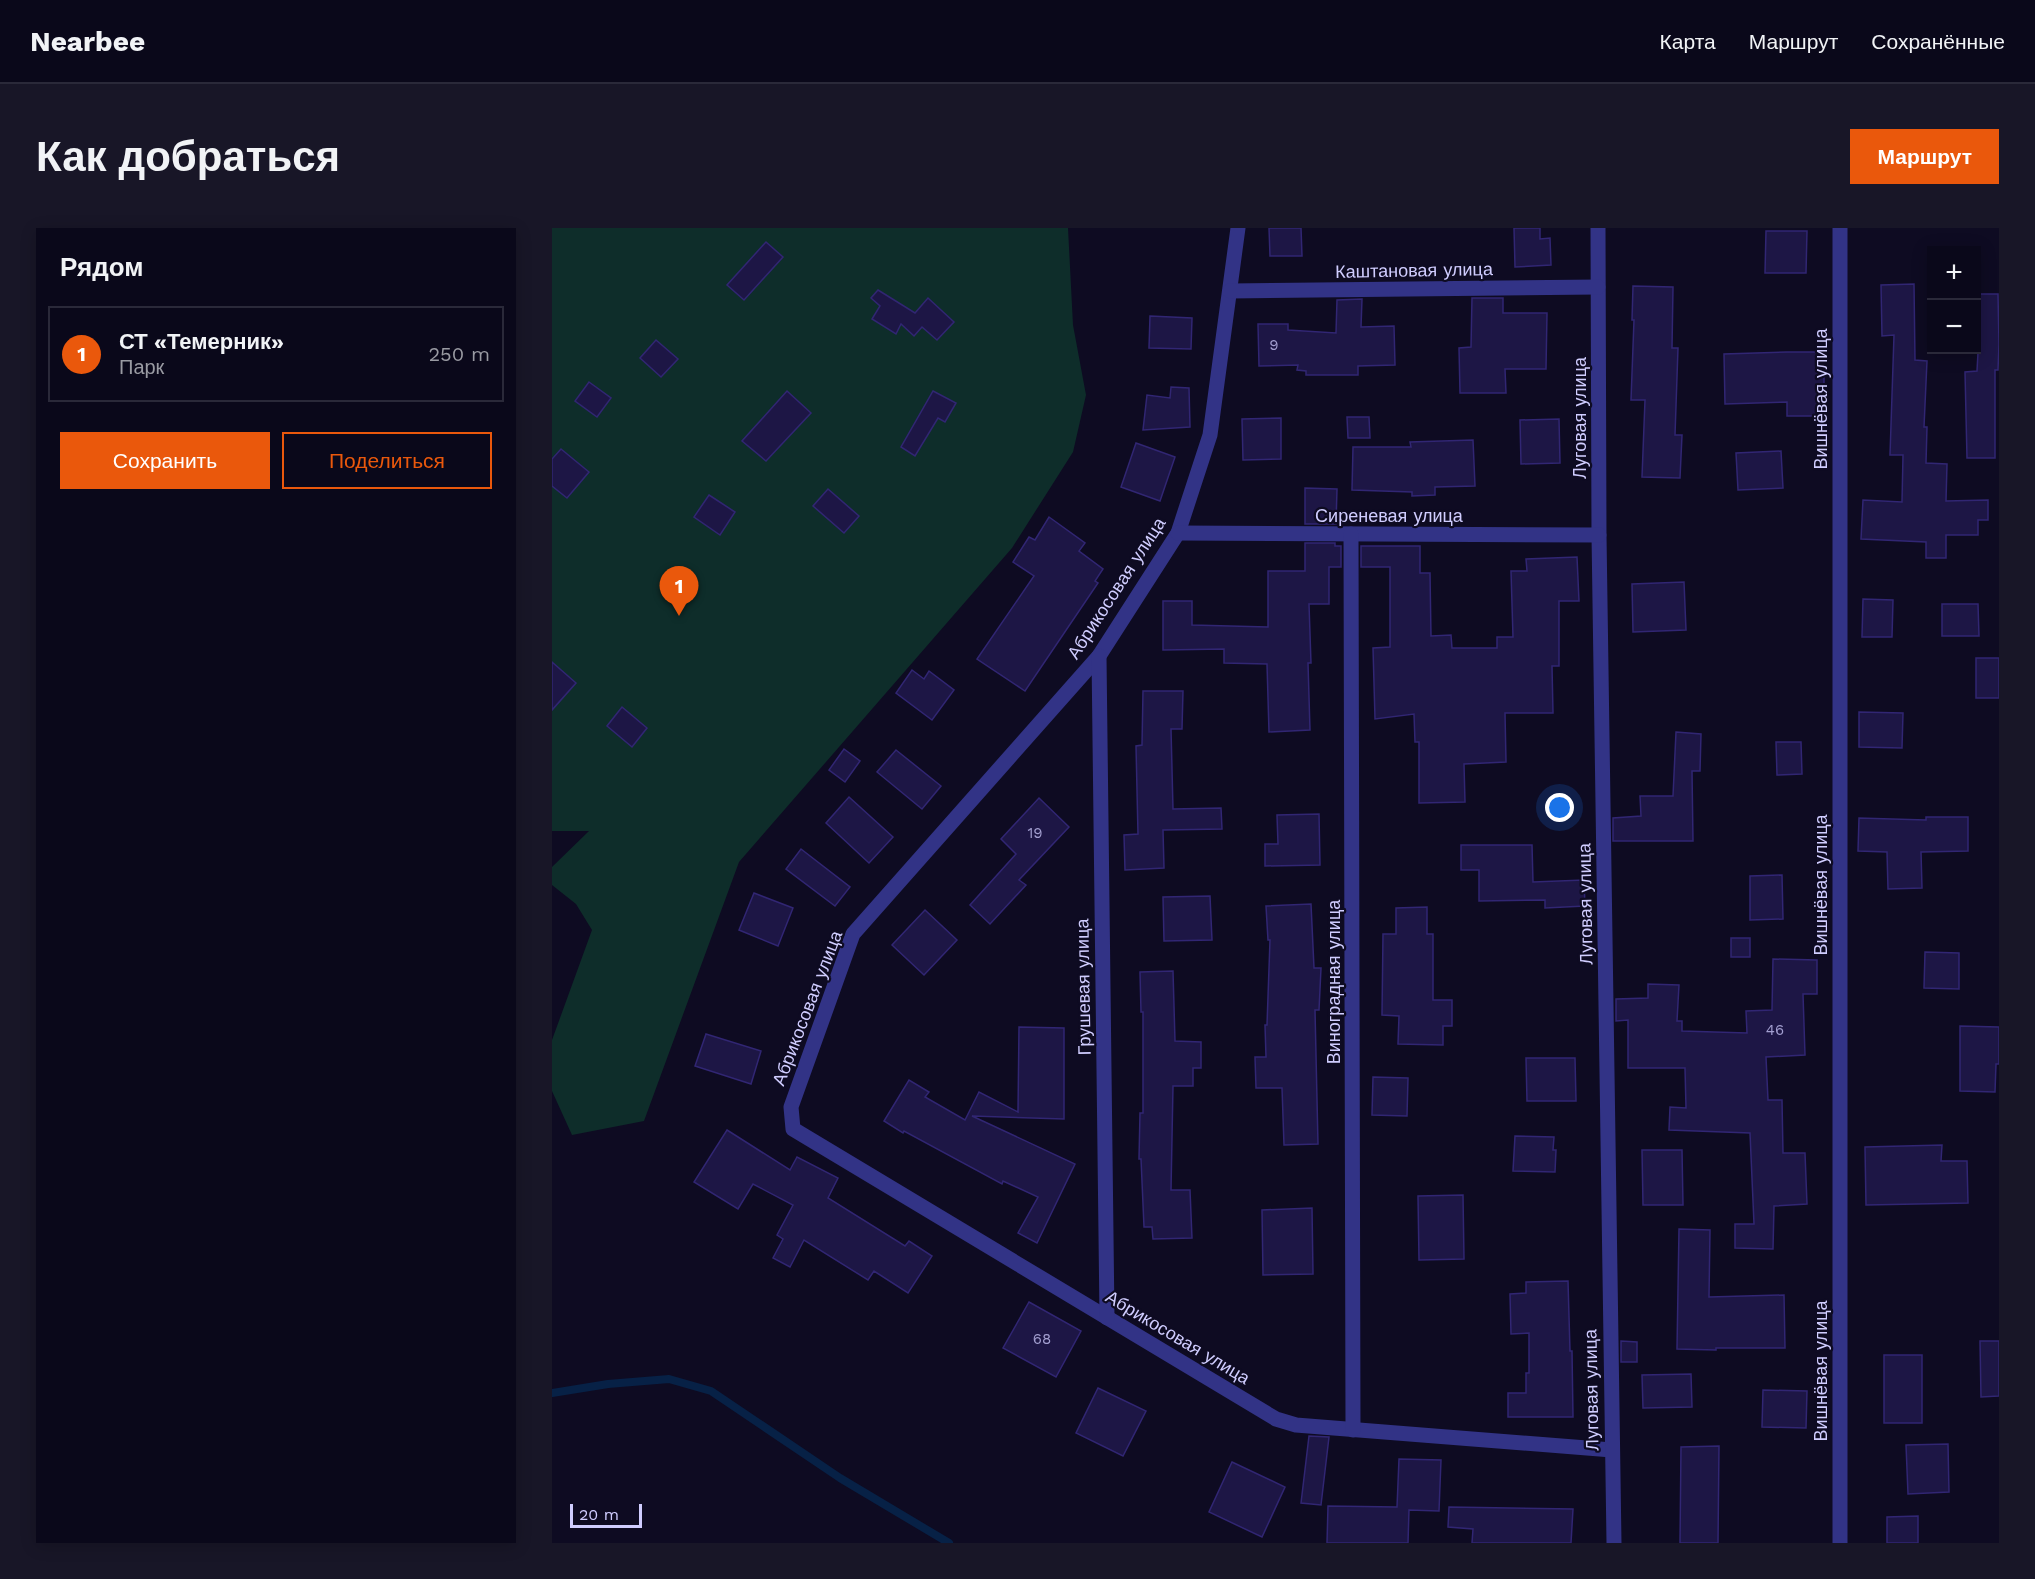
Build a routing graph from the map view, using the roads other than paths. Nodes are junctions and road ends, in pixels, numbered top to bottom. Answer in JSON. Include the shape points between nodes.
{"nodes":[{"id":1,"x":1238,"y":228,"type":"edge"},
{"id":2,"x":1598,"y":228,"type":"edge"},
{"id":3,"x":1840,"y":228,"type":"edge"},
{"id":4,"x":1598,"y":287,"type":"junction"},
{"id":5,"x":1230,"y":291,"type":"junction"},
{"id":6,"x":1178,"y":533,"type":"junction"},
{"id":7,"x":1351,"y":534,"type":"junction"},
{"id":8,"x":1599,"y":535,"type":"junction"},
{"id":9,"x":1099,"y":657,"type":"junction"},
{"id":10,"x":1107,"y":1318,"type":"junction"},
{"id":11,"x":1353,"y":1430,"type":"junction"},
{"id":12,"x":1612,"y":1450,"type":"junction"},
{"id":13,"x":1614,"y":1543,"type":"edge"},
{"id":14,"x":1840,"y":1543,"type":"edge"}],
"edges":[{"from":1,"to":5,"type":"street","name":"Абрикосовая улица"},
{"from":2,"to":4,"type":"street","name":"Луговая улица"},
{"from":3,"to":14,"type":"street","name":"Вишнёвая улица"},
{"from":4,"to":5,"type":"street","name":"Каштановая улица"},
{"from":4,"to":8,"type":"street","name":"Луговая улица"},
{"from":5,"to":6,"type":"street","name":"Абрикосовая улица","via":[[1210,435]]},
{"from":6,"to":7,"type":"street","name":"Сиреневая улица"},
{"from":6,"to":9,"type":"street","name":"Абрикосовая улица"},
{"from":7,"to":8,"type":"street","name":"Сиреневая улица"},
{"from":7,"to":11,"type":"street","name":"Виноградная улица"},
{"from":8,"to":12,"type":"street","name":"Луговая улица"},
{"from":9,"to":10,"type":"street","name":"Грушевая улица"},
{"from":9,"to":10,"type":"street","name":"Абрикосовая улица","via":[[854,934],[791,1107],[793,1129]]},
{"from":10,"to":11,"type":"street","name":"Абрикосовая улица","via":[[1276,1419],[1296,1425]]},
{"from":11,"to":12,"type":"street","name":"Абрикосовая улица"},
{"from":12,"to":13,"type":"street","name":"Луговая улица"}]}
